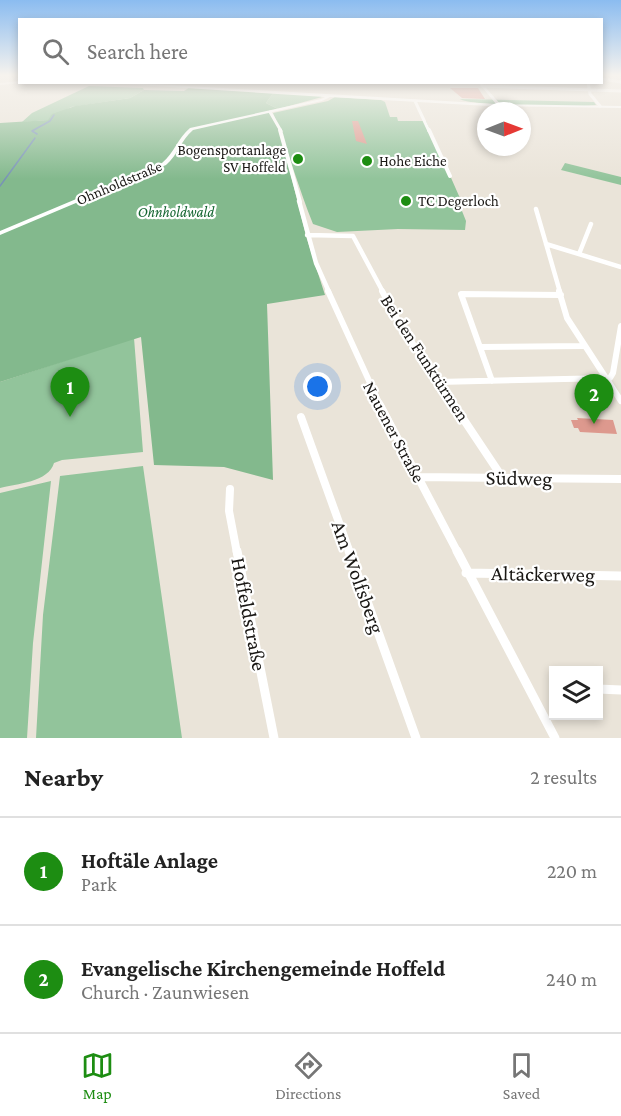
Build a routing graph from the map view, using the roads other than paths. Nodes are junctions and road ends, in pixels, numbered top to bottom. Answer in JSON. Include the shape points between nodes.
{"nodes":[{"id":1,"x":282,"y":109,"type":"edge"},
{"id":2,"x":419,"y":109,"type":"edge"},
{"id":3,"x":270,"y":112,"type":"junction"},
{"id":4,"x":450,"y":176,"type":"dead end"},
{"id":5,"x":536,"y":208,"type":"dead end"},
{"id":6,"x":591,"y":224,"type":"dead end"},
{"id":7,"x":0,"y":233,"type":"edge"},
{"id":8,"x":307,"y":233,"type":"junction"},
{"id":9,"x":546,"y":244,"type":"junction"},
{"id":10,"x":579,"y":254,"type":"junction"},
{"id":11,"x":621,"y":267,"type":"edge"},
{"id":12,"x":561,"y":295,"type":"junction"},
{"id":13,"x":621,"y":326,"type":"edge"},
{"id":14,"x":480,"y":346,"type":"junction"},
{"id":15,"x":583,"y":346,"type":"junction"},
{"id":16,"x":604,"y":378,"type":"junction"},
{"id":17,"x":492,"y":381,"type":"junction"},
{"id":18,"x":438,"y":382,"type":"junction"},
{"id":19,"x":621,"y":401,"type":"edge"},
{"id":20,"x":301,"y":417,"type":"dead end"},
{"id":21,"x":418,"y":477,"type":"junction"},
{"id":22,"x":502,"y":477,"type":"junction"},
{"id":23,"x":621,"y":479,"type":"edge"},
{"id":24,"x":230,"y":489,"type":"dead end"},
{"id":25,"x":466,"y":573,"type":"junction"},
{"id":26,"x":621,"y":576,"type":"edge"},
{"id":27,"x":603,"y":689,"type":"edge"},
{"id":28,"x":621,"y":690,"type":"edge"},
{"id":29,"x":274,"y":738,"type":"edge"},
{"id":30,"x":416,"y":738,"type":"edge"},
{"id":31,"x":555,"y":738,"type":"edge"}],
"edges":[{"from":1,"to":3,"type":"main road","name":"Ohnholdstraße"},
{"from":2,"to":4,"type":"street"},
{"from":3,"to":7,"type":"main road","name":"Ohnholdstraße","via":[[192,129],[164,164]]},
{"from":3,"to":8,"type":"street","name":"Nauener Straße","via":[[279,125]]},
{"from":5,"to":9,"type":"street"},
{"from":6,"to":10,"type":"street"},
{"from":8,"to":18,"type":"street","name":"Bei den Funktürmen","via":[[353,236],[401,326]]},
{"from":8,"to":21,"type":"street","name":"Nauener Straße","via":[[327,293]]},
{"from":9,"to":10,"type":"street"},
{"from":9,"to":12,"type":"street"},
{"from":10,"to":11,"type":"street"},
{"from":12,"to":14,"type":"street","via":[[461,294]]},
{"from":12,"to":15,"type":"street","via":[[567,318]]},
{"from":13,"to":16,"type":"street","via":[[614,373]]},
{"from":14,"to":15,"type":"street"},
{"from":14,"to":17,"type":"street"},
{"from":15,"to":16,"type":"street"},
{"from":16,"to":17,"type":"street"},
{"from":16,"to":19,"type":"street"},
{"from":17,"to":18,"type":"street"},
{"from":18,"to":22,"type":"street","name":"Bei den Funktürmen"},
{"from":20,"to":30,"type":"street","name":"Am Wolfsberg"},
{"from":21,"to":22,"type":"street","name":"Südweg"},
{"from":21,"to":25,"type":"street","name":"Nauener Straße"},
{"from":22,"to":23,"type":"street","name":"Südweg"},
{"from":24,"to":29,"type":"street","name":"Hoffeldstraße","via":[[229,511]]},
{"from":25,"to":26,"type":"street","name":"Altäckerweg"},
{"from":25,"to":31,"type":"street","name":"Nauener Straße"},
{"from":27,"to":28,"type":"street"}]}
